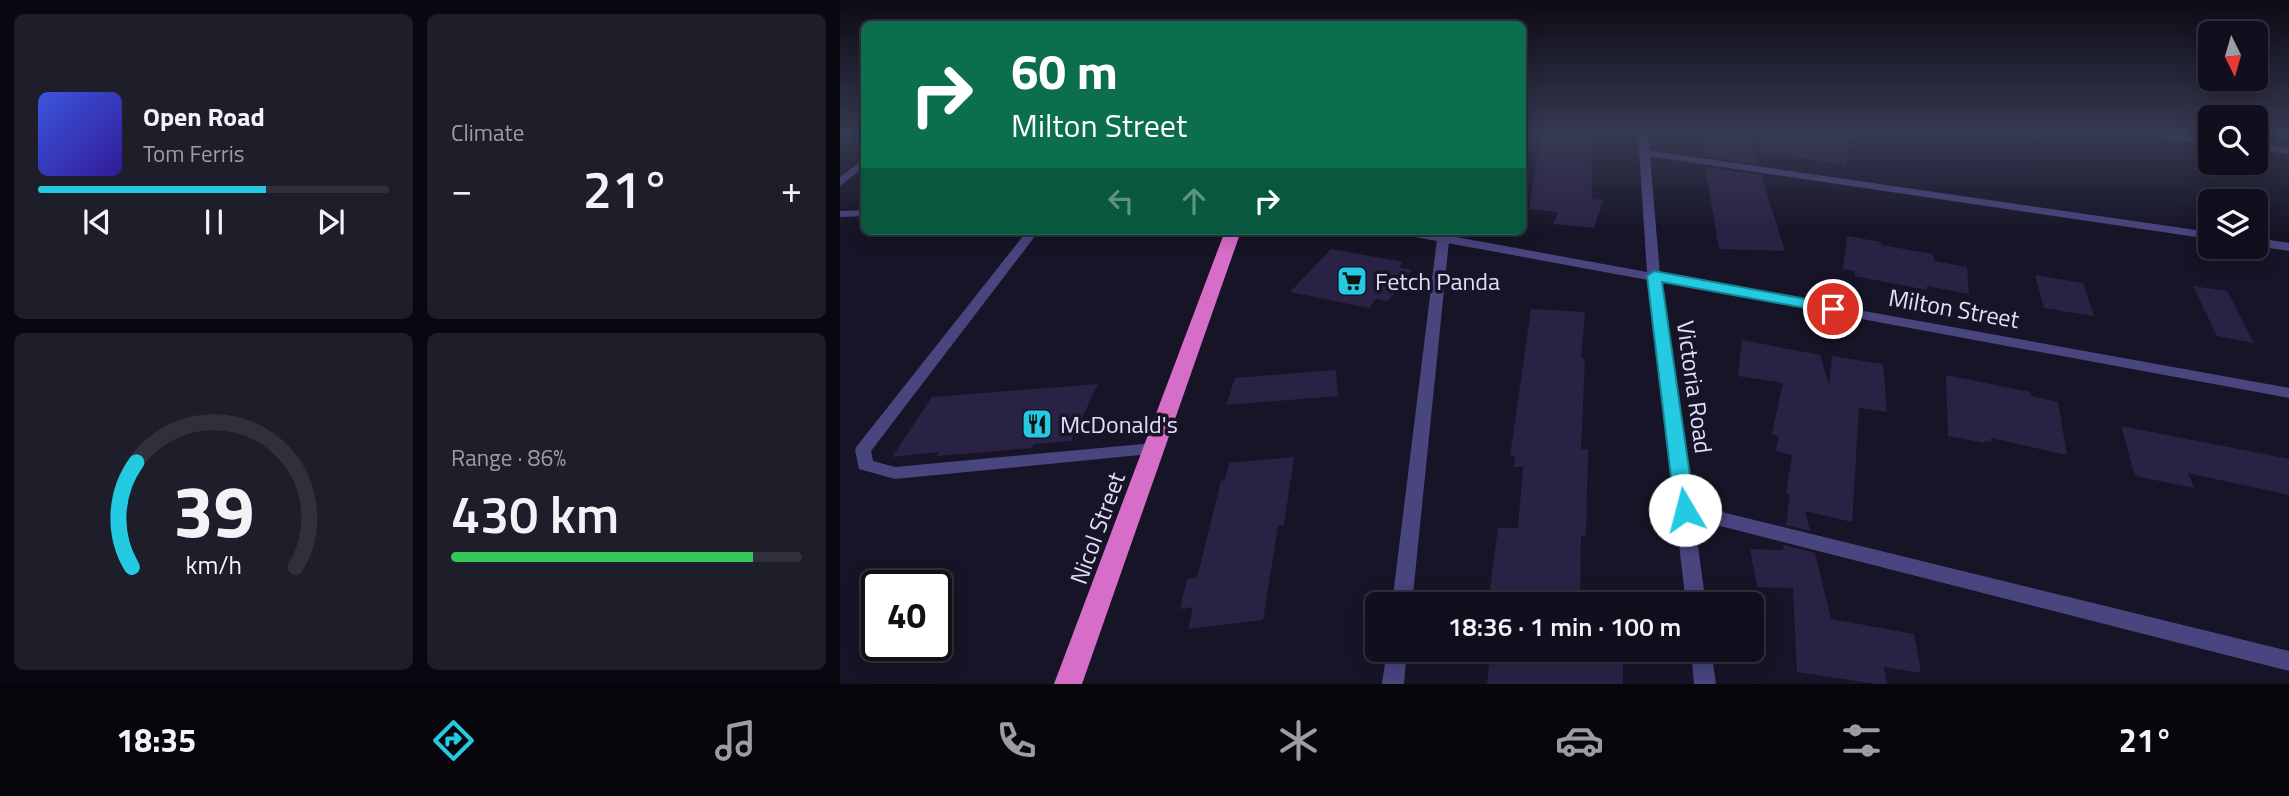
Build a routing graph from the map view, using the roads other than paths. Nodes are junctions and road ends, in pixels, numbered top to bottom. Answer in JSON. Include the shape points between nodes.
{"nodes":[{"id":1,"x":858,"y":167,"type":"edge"},
{"id":2,"x":1646,"y":167,"type":"edge"},
{"id":3,"x":1740,"y":167,"type":"edge"},
{"id":4,"x":840,"y":183,"type":"edge"},
{"id":5,"x":861,"y":213,"type":"edge"},
{"id":6,"x":840,"y":214,"type":"edge"},
{"id":7,"x":2198,"y":234,"type":"edge"},
{"id":8,"x":1029,"y":235,"type":"edge"},
{"id":9,"x":1232,"y":235,"type":"edge"},
{"id":10,"x":1443,"y":235,"type":"edge"},
{"id":11,"x":2268,"y":244,"type":"edge"},
{"id":12,"x":2289,"y":247,"type":"edge"},
{"id":13,"x":1654,"y":276,"type":"junction"},
{"id":14,"x":2289,"y":393,"type":"edge"},
{"id":15,"x":1154,"y":449,"type":"junction"},
{"id":16,"x":1685,"y":510,"type":"junction"},
{"id":17,"x":1403,"y":592,"type":"edge"},
{"id":18,"x":1695,"y":592,"type":"edge"},
{"id":19,"x":2289,"y":661,"type":"edge"},
{"id":20,"x":1396,"y":662,"type":"edge"},
{"id":21,"x":1702,"y":662,"type":"edge"},
{"id":22,"x":1068,"y":684,"type":"edge"},
{"id":23,"x":1393,"y":684,"type":"edge"},
{"id":24,"x":1705,"y":684,"type":"edge"}],
"edges":[{"from":1,"to":4,"type":"street"},
{"from":2,"to":13,"type":"street","name":"Victoria Road"},
{"from":3,"to":7,"type":"street"},
{"from":5,"to":6,"type":"street"},
{"from":8,"to":15,"type":"street","via":[[863,450],[865,465],[895,472]]},
{"from":9,"to":15,"type":"highway","name":"Nicol Street"},
{"from":10,"to":13,"type":"street","name":"Milton Street"},
{"from":10,"to":17,"type":"street"},
{"from":11,"to":12,"type":"street"},
{"from":13,"to":14,"type":"street","name":"Milton Street"},
{"from":13,"to":16,"type":"street","name":"Victoria Road"},
{"from":15,"to":22,"type":"highway","name":"Nicol Street"},
{"from":16,"to":18,"type":"street","name":"Victoria Road"},
{"from":16,"to":19,"type":"street"},
{"from":20,"to":23,"type":"street"},
{"from":21,"to":24,"type":"street"}]}
